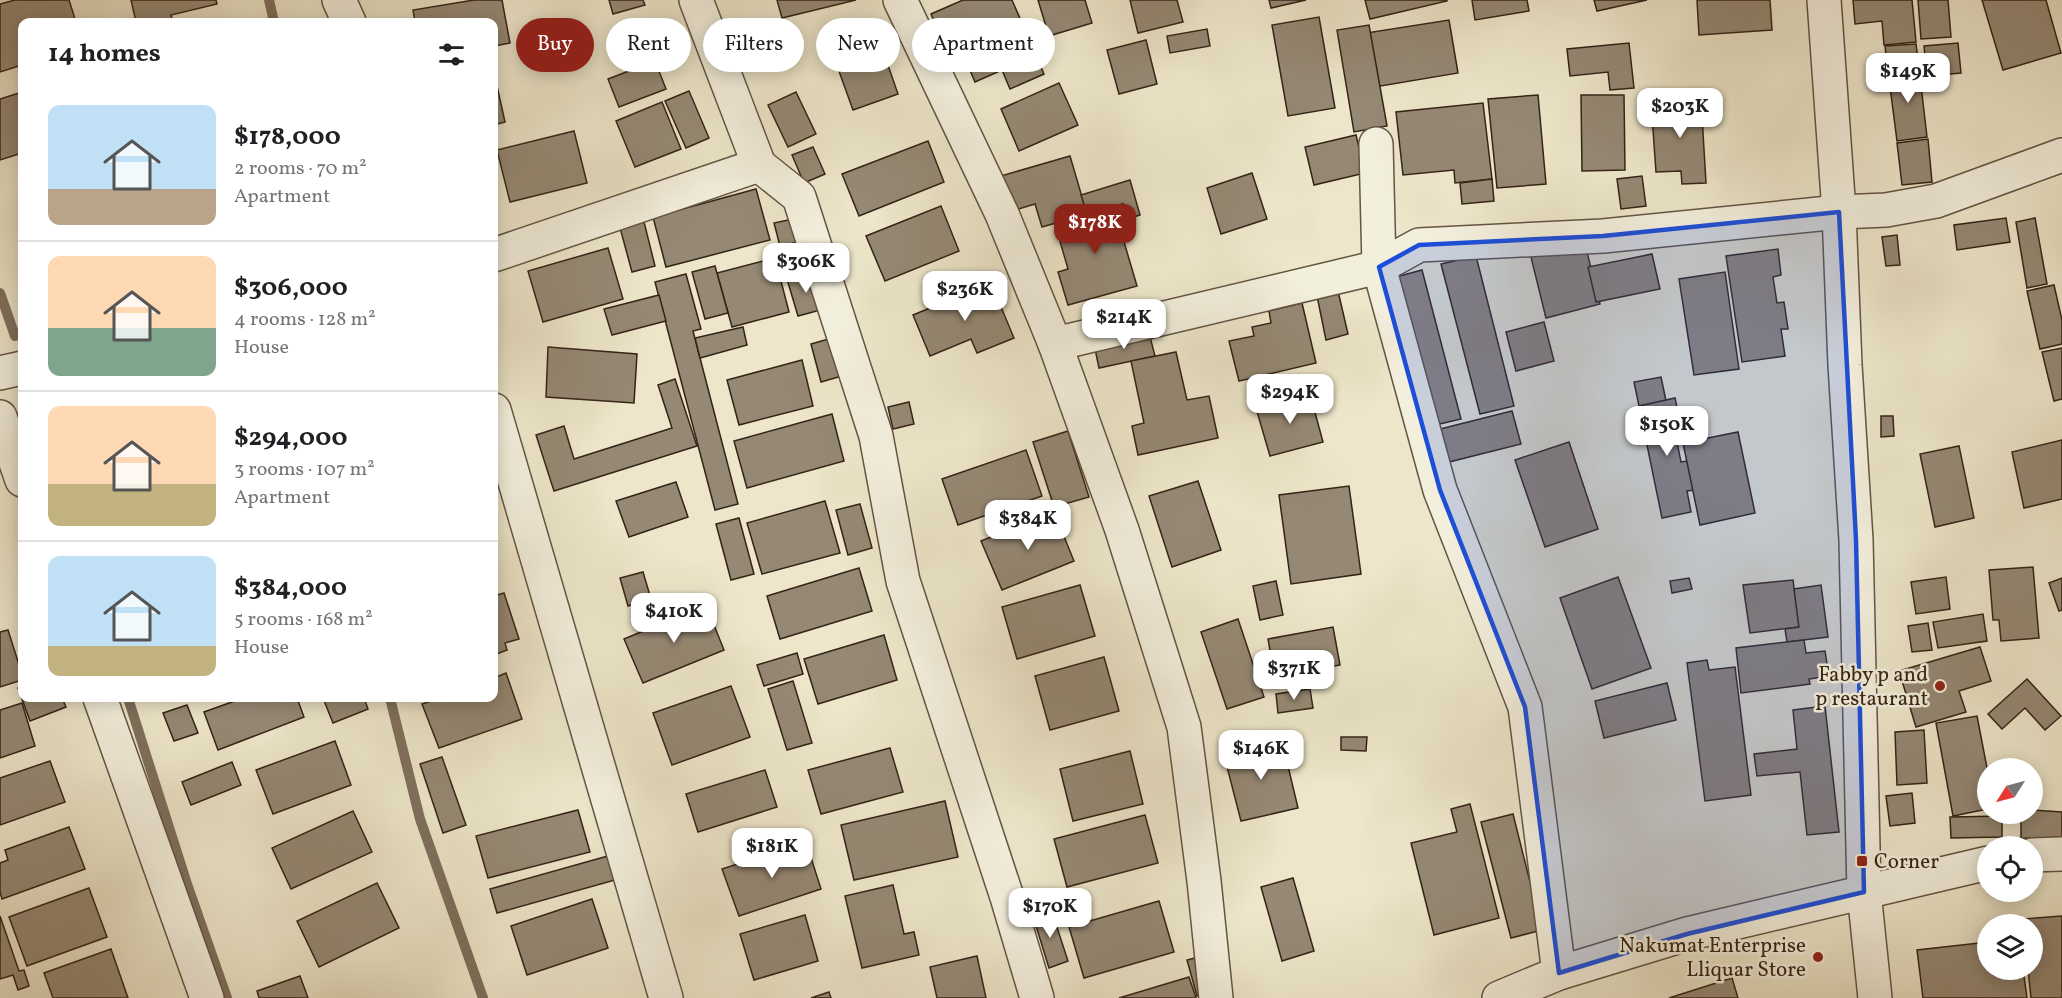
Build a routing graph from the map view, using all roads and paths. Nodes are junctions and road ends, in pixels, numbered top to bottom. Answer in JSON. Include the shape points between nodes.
{"nodes":[{"id":1,"x":339,"y":0,"type":"edge"},
{"id":2,"x":696,"y":0,"type":"edge"},
{"id":3,"x":900,"y":0,"type":"edge"},
{"id":4,"x":1824,"y":0,"type":"edge"},
{"id":5,"x":347,"y":18,"type":"edge"},
{"id":6,"x":1376,"y":144,"type":"dead end"},
{"id":7,"x":2062,"y":155,"type":"edge"},
{"id":8,"x":759,"y":165,"type":"junction"},
{"id":9,"x":1839,"y":212,"type":"junction"},
{"id":10,"x":498,"y":254,"type":"edge"},
{"id":11,"x":1379,"y":267,"type":"junction"},
{"id":12,"x":1055,"y":344,"type":"junction"},
{"id":13,"x":18,"y":369,"type":"edge"},
{"id":14,"x":0,"y":373,"type":"edge"},
{"id":15,"x":0,"y":417,"type":"edge"},
{"id":16,"x":498,"y":424,"type":"edge"},
{"id":17,"x":18,"y":469,"type":"edge"},
{"id":18,"x":101,"y":702,"type":"edge"},
{"id":19,"x":2062,"y":854,"type":"edge"},
{"id":20,"x":2043,"y":855,"type":"edge"},
{"id":21,"x":1977,"y":866,"type":"edge"},
{"id":22,"x":1864,"y":892,"type":"junction"},
{"id":23,"x":1560,"y":974,"type":"junction"},
{"id":24,"x":207,"y":998,"type":"edge"},
{"id":25,"x":666,"y":998,"type":"edge"},
{"id":26,"x":1037,"y":998,"type":"edge"},
{"id":27,"x":1216,"y":998,"type":"edge"},
{"id":28,"x":1499,"y":998,"type":"edge"},
{"id":29,"x":1875,"y":998,"type":"edge"}],
"edges":[{"from":1,"to":5,"type":"street"},
{"from":2,"to":8,"type":"street"},
{"from":3,"to":12,"type":"street","via":[[1002,214]]},
{"from":4,"to":9,"type":"street"},
{"from":6,"to":11,"type":"street"},
{"from":7,"to":9,"type":"street","via":[[1936,201],[1886,210]]},
{"from":8,"to":10,"type":"street"},
{"from":8,"to":26,"type":"street","via":[[799,197],[876,436],[903,581]]},
{"from":9,"to":11,"type":"street","via":[[1603,236],[1419,245]]},
{"from":9,"to":22,"type":"street","via":[[1856,540]]},
{"from":11,"to":12,"type":"street"},
{"from":11,"to":23,"type":"street","via":[[1440,490],[1525,706]]},
{"from":12,"to":27,"type":"street","via":[[1122,530],[1184,727]]},
{"from":13,"to":14,"type":"street"},
{"from":15,"to":17,"type":"street"},
{"from":16,"to":25,"type":"street"},
{"from":18,"to":24,"type":"street"},
{"from":19,"to":20,"type":"street"},
{"from":21,"to":22,"type":"street"},
{"from":22,"to":23,"type":"street","via":[[1687,934]]},
{"from":22,"to":29,"type":"street"},
{"from":23,"to":28,"type":"street"}]}
